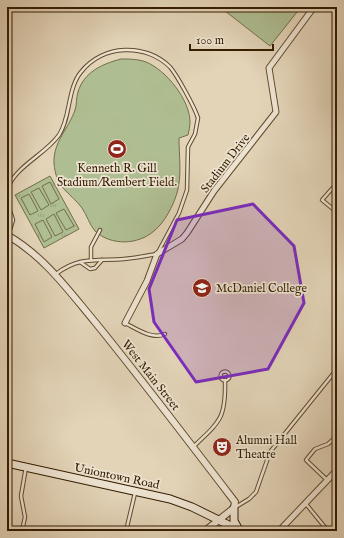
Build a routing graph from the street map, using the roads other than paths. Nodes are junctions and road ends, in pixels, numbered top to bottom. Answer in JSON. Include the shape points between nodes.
{"nodes":[{"id":1,"x":314,"y":7,"type":"edge"},
{"id":2,"x":337,"y":9,"type":"edge"},
{"id":3,"x":337,"y":17,"type":"edge"},
{"id":4,"x":337,"y":183,"type":"edge"},
{"id":5,"x":7,"y":190,"type":"edge"},
{"id":6,"x":7,"y":202,"type":"edge"},
{"id":7,"x":337,"y":204,"type":"edge"},
{"id":8,"x":100,"y":230,"type":"dead end"},
{"id":9,"x":8,"y":235,"type":"edge"},
{"id":10,"x":157,"y":254,"type":"junction"},
{"id":11,"x":91,"y":260,"type":"junction"},
{"id":12,"x":102,"y":260,"type":"junction"},
{"id":13,"x":80,"y":261,"type":"junction"},
{"id":14,"x":55,"y":274,"type":"junction"},
{"id":15,"x":125,"y":324,"type":"joint"},
{"id":16,"x":165,"y":334,"type":"dead end"},
{"id":17,"x":336,"y":369,"type":"edge"},
{"id":18,"x":225,"y":380,"type":"dead end"},
{"id":19,"x":337,"y":436,"type":"edge"},
{"id":20,"x":193,"y":447,"type":"junction"},
{"id":21,"x":7,"y":463,"type":"edge"},
{"id":22,"x":26,"y":467,"type":"junction"},
{"id":23,"x":337,"y":470,"type":"edge"},
{"id":24,"x":333,"y":475,"type":"junction"},
{"id":25,"x":337,"y":479,"type":"edge"},
{"id":26,"x":327,"y":480,"type":"junction"},
{"id":27,"x":135,"y":492,"type":"junction"},
{"id":28,"x":306,"y":504,"type":"junction"},
{"id":29,"x":234,"y":508,"type":"junction"},
{"id":30,"x":219,"y":520,"type":"junction"},
{"id":31,"x":337,"y":528,"type":"edge"},
{"id":32,"x":22,"y":531,"type":"edge"},
{"id":33,"x":126,"y":531,"type":"edge"},
{"id":34,"x":205,"y":531,"type":"edge"},
{"id":35,"x":240,"y":531,"type":"edge"},
{"id":36,"x":279,"y":531,"type":"edge"},
{"id":37,"x":328,"y":531,"type":"edge"}],
"edges":[{"from":1,"to":10,"type":"street","name":"Stadium Drive","via":[[269,68],[276,112],[214,191],[182,239]]},
{"from":2,"to":3,"type":"lane"},
{"from":4,"to":7,"type":"lane","via":[[322,200],[333,209]]},
{"from":5,"to":10,"type":"lane","via":[[20,170],[60,134],[72,91],[80,73],[88,65],[104,54],[121,50],[134,49],[152,55],[170,68],[198,118],[195,134],[188,147],[187,190],[179,213]]},
{"from":6,"to":9,"type":"lane","via":[[13,220]]},
{"from":8,"to":11,"type":"lane","via":[[91,247]]},
{"from":9,"to":14,"type":"street","name":"West Main Street"},
{"from":10,"to":12,"type":"lane"},
{"from":10,"to":15,"type":"street","via":[[147,281]]},
{"from":11,"to":12,"type":"lane"},
{"from":11,"to":13,"type":"lane"},
{"from":12,"to":13,"type":"lane","via":[[95,268],[90,269]]},
{"from":13,"to":14,"type":"lane"},
{"from":14,"to":20,"type":"street","name":"West Main Street"},
{"from":15,"to":16,"type":"lane","via":[[159,337]]},
{"from":17,"to":29,"type":"lane","via":[[270,452],[256,492]]},
{"from":18,"to":20,"type":"lane","via":[[226,402],[223,415]]},
{"from":19,"to":26,"type":"lane","via":[[315,450],[306,460]]},
{"from":20,"to":29,"type":"street","name":"West Main Street","via":[[234,500]]},
{"from":21,"to":22,"type":"main road","name":"Uniontown Road"},
{"from":22,"to":27,"type":"main road","name":"Uniontown Road"},
{"from":22,"to":32,"type":"lane","via":[[21,496],[25,517]]},
{"from":23,"to":24,"type":"street"},
{"from":24,"to":25,"type":"lane"},
{"from":24,"to":26,"type":"street"},
{"from":26,"to":28,"type":"street"},
{"from":27,"to":30,"type":"main road","name":"Uniontown Road","via":[[179,502]]},
{"from":27,"to":33,"type":"lane"},
{"from":28,"to":36,"type":"street"},
{"from":28,"to":37,"type":"lane"},
{"from":29,"to":30,"type":"street"},
{"from":29,"to":35,"type":"main road","via":[[234,521]]},
{"from":30,"to":34,"type":"street"},
{"from":30,"to":35,"type":"main road"},
{"from":31,"to":37,"type":"street"}]}
